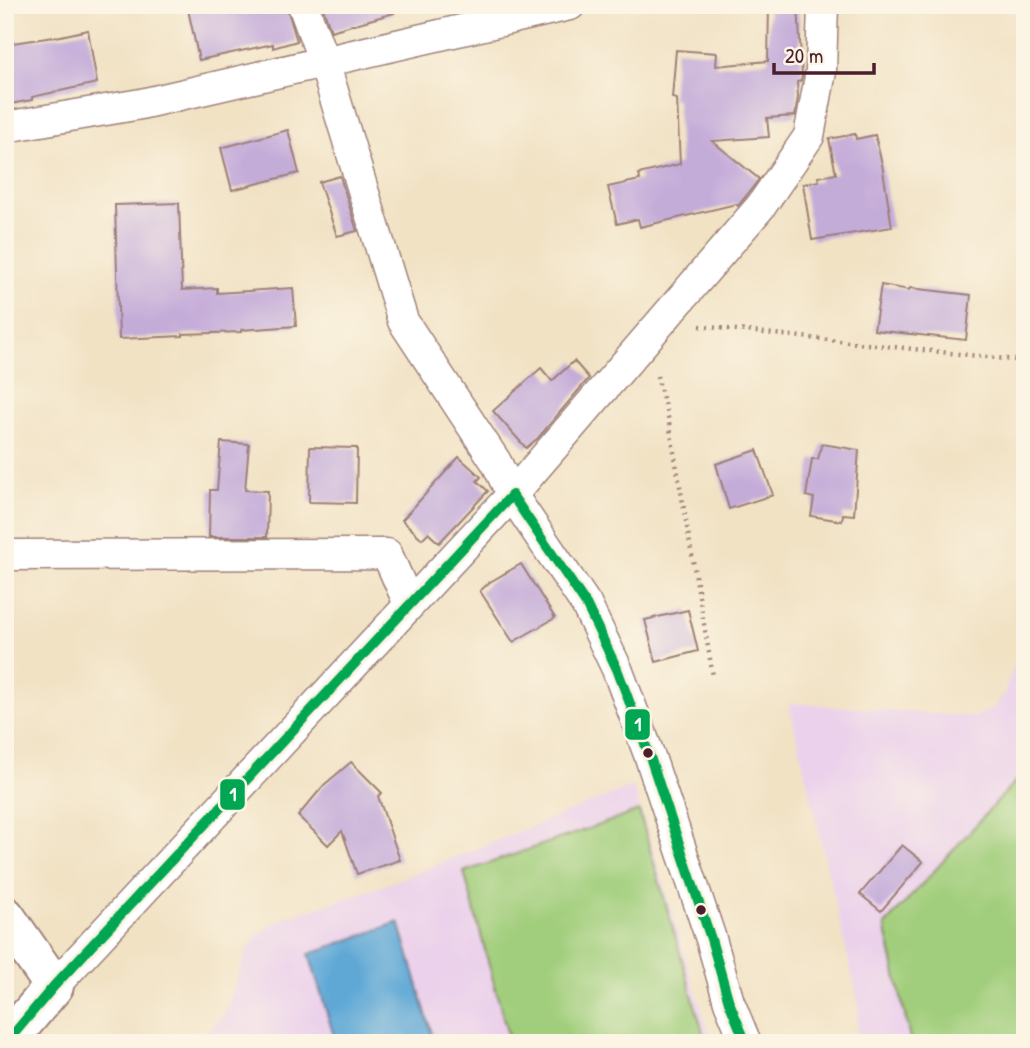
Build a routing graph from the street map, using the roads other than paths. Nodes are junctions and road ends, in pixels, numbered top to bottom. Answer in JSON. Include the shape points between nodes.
{"nodes":[{"id":1,"x":303,"y":5,"type":"edge"},
{"id":2,"x":570,"y":5,"type":"edge"},
{"id":3,"x":823,"y":5,"type":"edge"},
{"id":4,"x":324,"y":62,"type":"junction"},
{"id":5,"x":5,"y":127,"type":"edge"},
{"id":6,"x":512,"y":495,"type":"junction"},
{"id":7,"x":5,"y":555,"type":"edge"},
{"id":8,"x":409,"y":604,"type":"junction"},
{"id":9,"x":5,"y":916,"type":"edge"},
{"id":10,"x":54,"y":986,"type":"junction"},
{"id":11,"x":6,"y":1043,"type":"edge"},
{"id":12,"x":747,"y":1043,"type":"edge"}],
"edges":[{"from":1,"to":4,"type":"street"},
{"from":2,"to":4,"type":"street"},
{"from":3,"to":6,"type":"street","via":[[821,71],[809,136],[761,206]]},
{"from":4,"to":5,"type":"street","via":[[141,104]]},
{"from":4,"to":6,"type":"street","via":[[403,321],[496,462]]},
{"from":6,"to":8,"type":"street"},
{"from":6,"to":12,"type":"street","via":[[586,604],[617,669],[729,1002]]},
{"from":7,"to":8,"type":"street","via":[[387,554]]},
{"from":8,"to":10,"type":"street"},
{"from":9,"to":10,"type":"street"},
{"from":10,"to":11,"type":"street"}]}
